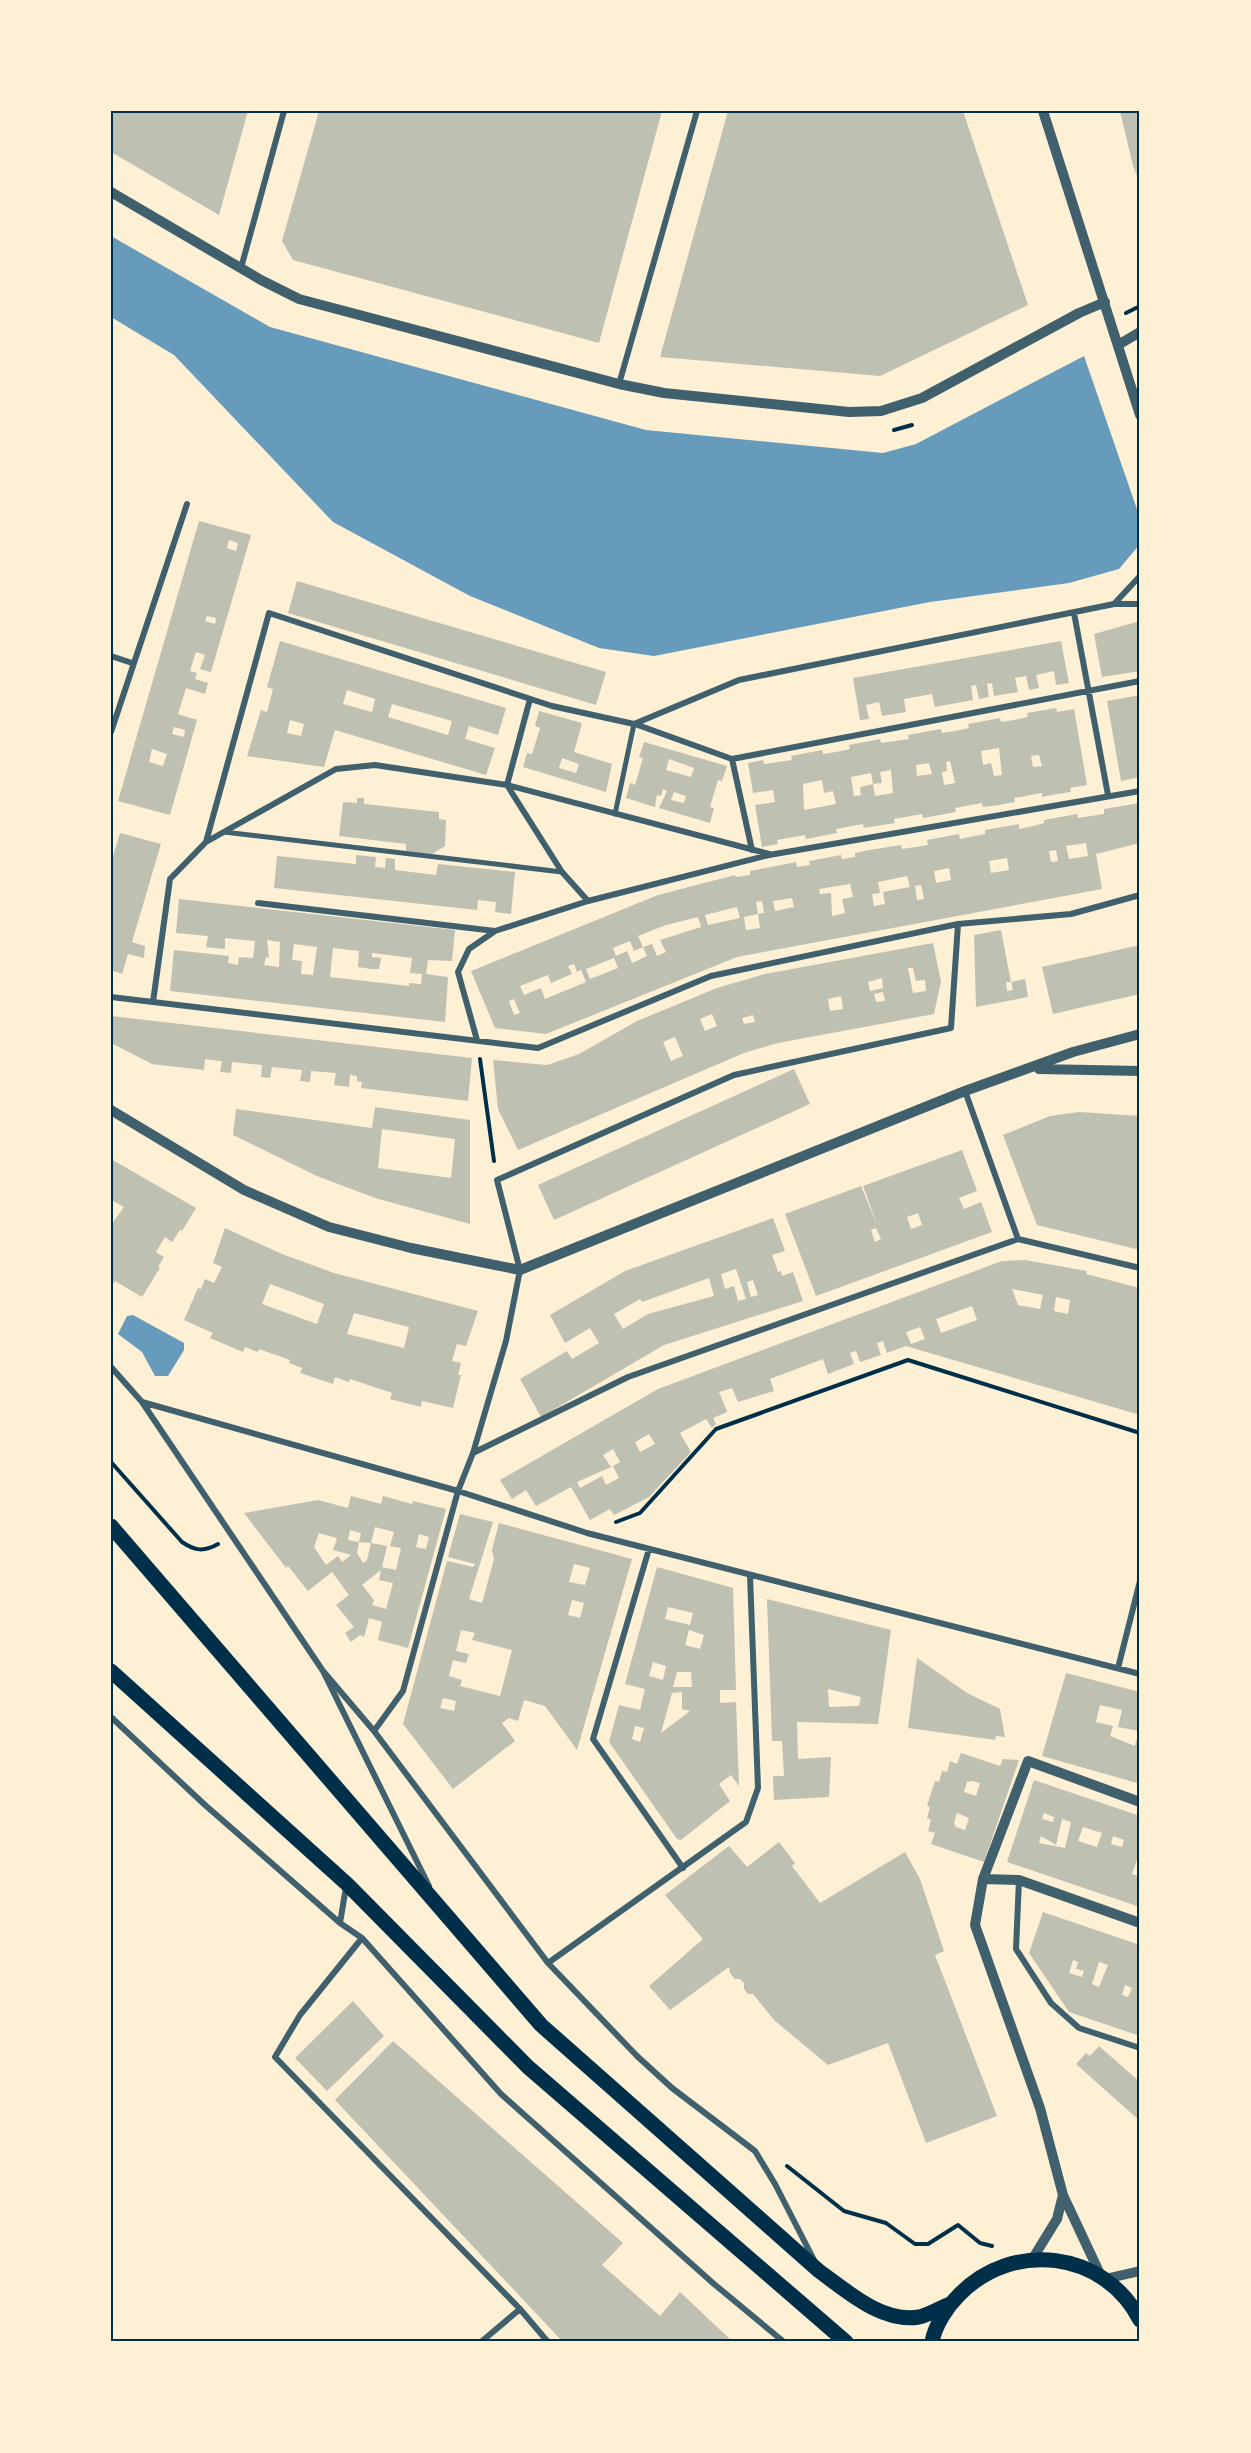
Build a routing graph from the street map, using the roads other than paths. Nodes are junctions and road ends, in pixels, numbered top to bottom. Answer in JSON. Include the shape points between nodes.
{"nodes":[{"id":1,"x":284,"y":111,"type":"edge"},
{"id":2,"x":697,"y":111,"type":"edge"},
{"id":3,"x":1043,"y":111,"type":"edge"},
{"id":4,"x":111,"y":192,"type":"edge"},
{"id":5,"x":240,"y":268,"type":"junction"},
{"id":6,"x":1105,"y":302,"type":"junction"},
{"id":7,"x":1140,"y":332,"type":"edge"},
{"id":8,"x":1118,"y":345,"type":"junction"},
{"id":9,"x":619,"y":384,"type":"junction"},
{"id":10,"x":1140,"y":415,"type":"edge"},
{"id":11,"x":187,"y":504,"type":"dead end"},
{"id":12,"x":1140,"y":576,"type":"edge"},
{"id":13,"x":1114,"y":604,"type":"junction"},
{"id":14,"x":1140,"y":604,"type":"edge"},
{"id":15,"x":1074,"y":613,"type":"junction"},
{"id":16,"x":111,"y":657,"type":"edge"},
{"id":17,"x":132,"y":663,"type":"junction"},
{"id":18,"x":1140,"y":681,"type":"edge"},
{"id":19,"x":1088,"y":691,"type":"junction"},
{"id":20,"x":530,"y":699,"type":"junction"},
{"id":21,"x":634,"y":724,"type":"junction"},
{"id":22,"x":111,"y":732,"type":"edge"},
{"id":23,"x":732,"y":759,"type":"junction"},
{"id":24,"x":507,"y":785,"type":"junction"},
{"id":25,"x":1140,"y":791,"type":"edge"},
{"id":26,"x":1108,"y":795,"type":"junction"},
{"id":27,"x":615,"y":813,"type":"junction"},
{"id":28,"x":224,"y":832,"type":"junction"},
{"id":29,"x":206,"y":842,"type":"junction"},
{"id":30,"x":752,"y":850,"type":"junction"},
{"id":31,"x":769,"y":855,"type":"junction"},
{"id":32,"x":562,"y":872,"type":"junction"},
{"id":33,"x":1140,"y":895,"type":"edge"},
{"id":34,"x":588,"y":901,"type":"junction"},
{"id":35,"x":258,"y":903,"type":"dead end"},
{"id":36,"x":958,"y":924,"type":"junction"},
{"id":37,"x":495,"y":931,"type":"junction"},
{"id":38,"x":111,"y":997,"type":"edge"},
{"id":39,"x":153,"y":1002,"type":"junction"},
{"id":40,"x":1140,"y":1034,"type":"edge"},
{"id":41,"x":477,"y":1040,"type":"junction"},
{"id":42,"x":1032,"y":1069,"type":"junction"},
{"id":43,"x":1140,"y":1071,"type":"edge"},
{"id":44,"x":965,"y":1091,"type":"junction"},
{"id":45,"x":111,"y":1110,"type":"edge"},
{"id":46,"x":1018,"y":1239,"type":"junction"},
{"id":47,"x":1140,"y":1268,"type":"edge"},
{"id":48,"x":520,"y":1270,"type":"junction"},
{"id":49,"x":111,"y":1367,"type":"edge"},
{"id":50,"x":142,"y":1402,"type":"junction"},
{"id":51,"x":472,"y":1454,"type":"junction"},
{"id":52,"x":458,"y":1491,"type":"junction"},
{"id":53,"x":111,"y":1526,"type":"edge"},
{"id":54,"x":649,"y":1549,"type":"junction"},
{"id":55,"x":750,"y":1575,"type":"junction"},
{"id":56,"x":1140,"y":1581,"type":"edge"},
{"id":57,"x":1118,"y":1668,"type":"junction"},
{"id":58,"x":111,"y":1671,"type":"edge"},
{"id":59,"x":323,"y":1671,"type":"junction"},
{"id":60,"x":1140,"y":1674,"type":"edge"},
{"id":61,"x":111,"y":1717,"type":"edge"},
{"id":62,"x":374,"y":1731,"type":"junction"},
{"id":63,"x":1140,"y":1802,"type":"edge"},
{"id":64,"x":682,"y":1868,"type":"junction"},
{"id":65,"x":983,"y":1879,"type":"junction"},
{"id":66,"x":1019,"y":1880,"type":"junction"},
{"id":67,"x":347,"y":1884,"type":"junction"},
{"id":68,"x":441,"y":1911,"type":"junction"},
{"id":69,"x":340,"y":1923,"type":"junction"},
{"id":70,"x":1140,"y":1923,"type":"edge"},
{"id":71,"x":362,"y":1938,"type":"junction"},
{"id":72,"x":548,"y":1963,"type":"junction"},
{"id":73,"x":1140,"y":2048,"type":"edge"},
{"id":74,"x":1063,"y":2195,"type":"junction"},
{"id":75,"x":1033,"y":2258,"type":"junction"},
{"id":76,"x":819,"y":2271,"type":"junction"},
{"id":77,"x":1140,"y":2271,"type":"edge"},
{"id":78,"x":1103,"y":2277,"type":"junction"},
{"id":79,"x":950,"y":2304,"type":"junction"},
{"id":80,"x":520,"y":2309,"type":"junction"},
{"id":81,"x":1140,"y":2320,"type":"edge"},
{"id":82,"x":481,"y":2342,"type":"edge"},
{"id":83,"x":548,"y":2342,"type":"edge"},
{"id":84,"x":784,"y":2342,"type":"edge"},
{"id":85,"x":846,"y":2342,"type":"edge"},
{"id":86,"x":932,"y":2342,"type":"edge"}],
"edges":[{"from":1,"to":5,"type":"street"},
{"from":2,"to":9,"type":"street"},
{"from":3,"to":6,"type":"street"},
{"from":4,"to":5,"type":"street"},
{"from":5,"to":9,"type":"street","via":[[299,299]]},
{"from":6,"to":8,"type":"street"},
{"from":6,"to":9,"type":"street","via":[[922,398],[881,411],[773,405]]},
{"from":7,"to":8,"type":"street"},
{"from":8,"to":10,"type":"street"},
{"from":11,"to":17,"type":"street"},
{"from":12,"to":13,"type":"street"},
{"from":13,"to":14,"type":"street"},
{"from":13,"to":15,"type":"street"},
{"from":15,"to":19,"type":"street"},
{"from":15,"to":21,"type":"street","via":[[739,680]]},
{"from":16,"to":17,"type":"street"},
{"from":17,"to":22,"type":"street"},
{"from":18,"to":19,"type":"street"},
{"from":19,"to":23,"type":"street"},
{"from":19,"to":26,"type":"street"},
{"from":20,"to":21,"type":"street"},
{"from":20,"to":24,"type":"street"},
{"from":20,"to":29,"type":"street","via":[[269,613]]},
{"from":21,"to":23,"type":"street"},
{"from":21,"to":27,"type":"street"},
{"from":23,"to":30,"type":"street"},
{"from":24,"to":27,"type":"street"},
{"from":24,"to":28,"type":"street","via":[[375,765],[336,769]]},
{"from":24,"to":32,"type":"street"},
{"from":25,"to":26,"type":"street"},
{"from":26,"to":31,"type":"street"},
{"from":27,"to":30,"type":"street"},
{"from":28,"to":29,"type":"street"},
{"from":28,"to":32,"type":"street"},
{"from":29,"to":39,"type":"street","via":[[170,879]]},
{"from":30,"to":31,"type":"street"},
{"from":31,"to":34,"type":"street"},
{"from":32,"to":34,"type":"street"},
{"from":33,"to":36,"type":"street","via":[[1071,914]]},
{"from":34,"to":37,"type":"street"},
{"from":35,"to":37,"type":"street"},
{"from":36,"to":41,"type":"street","via":[[711,976],[538,1048]]},
{"from":36,"to":48,"type":"street","via":[[951,1028],[734,1074],[497,1180]]},
{"from":37,"to":41,"type":"street","via":[[469,949],[458,972]]},
{"from":38,"to":39,"type":"street"},
{"from":39,"to":41,"type":"street"},
{"from":40,"to":42,"type":"street","via":[[1072,1052]]},
{"from":42,"to":43,"type":"street"},
{"from":42,"to":44,"type":"street"},
{"from":44,"to":46,"type":"street"},
{"from":44,"to":48,"type":"street"},
{"from":45,"to":48,"type":"street","via":[[244,1190],[329,1227]]},
{"from":46,"to":47,"type":"street"},
{"from":46,"to":51,"type":"street","via":[[628,1377]]},
{"from":48,"to":51,"type":"street","via":[[506,1341]]},
{"from":49,"to":50,"type":"street"},
{"from":50,"to":52,"type":"street"},
{"from":50,"to":59,"type":"street"},
{"from":51,"to":52,"type":"street"},
{"from":52,"to":54,"type":"street"},
{"from":52,"to":62,"type":"street","via":[[404,1691]]},
{"from":53,"to":68,"type":"main road"},
{"from":54,"to":55,"type":"street"},
{"from":54,"to":64,"type":"street","via":[[593,1739]]},
{"from":55,"to":57,"type":"street"},
{"from":55,"to":64,"type":"street","via":[[758,1788],[746,1822]]},
{"from":56,"to":57,"type":"street"},
{"from":57,"to":60,"type":"street"},
{"from":58,"to":67,"type":"main road"},
{"from":59,"to":62,"type":"street"},
{"from":59,"to":68,"type":"street"},
{"from":61,"to":69,"type":"street"},
{"from":62,"to":72,"type":"street"},
{"from":63,"to":65,"type":"street","via":[[1028,1761]]},
{"from":64,"to":72,"type":"street"},
{"from":65,"to":66,"type":"street"},
{"from":65,"to":74,"type":"street","via":[[975,1924],[1040,2108]]},
{"from":66,"to":70,"type":"street"},
{"from":66,"to":73,"type":"street","via":[[1016,1949],[1051,2003],[1078,2028]]},
{"from":67,"to":69,"type":"street"},
{"from":67,"to":85,"type":"main road","via":[[528,2067]]},
{"from":68,"to":76,"type":"main road","via":[[542,2025]]},
{"from":69,"to":71,"type":"street"},
{"from":71,"to":80,"type":"street","via":[[300,2015],[275,2056]]},
{"from":71,"to":84,"type":"street","via":[[501,2094]]},
{"from":72,"to":76,"type":"street","via":[[672,2088],[755,2151]]},
{"from":74,"to":75,"type":"street","via":[[1057,2219]]},
{"from":74,"to":78,"type":"street"},
{"from":75,"to":78,"type":"main road","via":[[1068,2262]]},
{"from":75,"to":79,"type":"main road","via":[[1001,2265],[972,2281]]},
{"from":76,"to":79,"type":"main road","via":[[863,2303],[895,2316],[920,2317]]},
{"from":77,"to":78,"type":"street"},
{"from":78,"to":81,"type":"main road","via":[[1133,2306]]},
{"from":79,"to":86,"type":"main road"},
{"from":80,"to":82,"type":"street"},
{"from":80,"to":83,"type":"street"}]}
